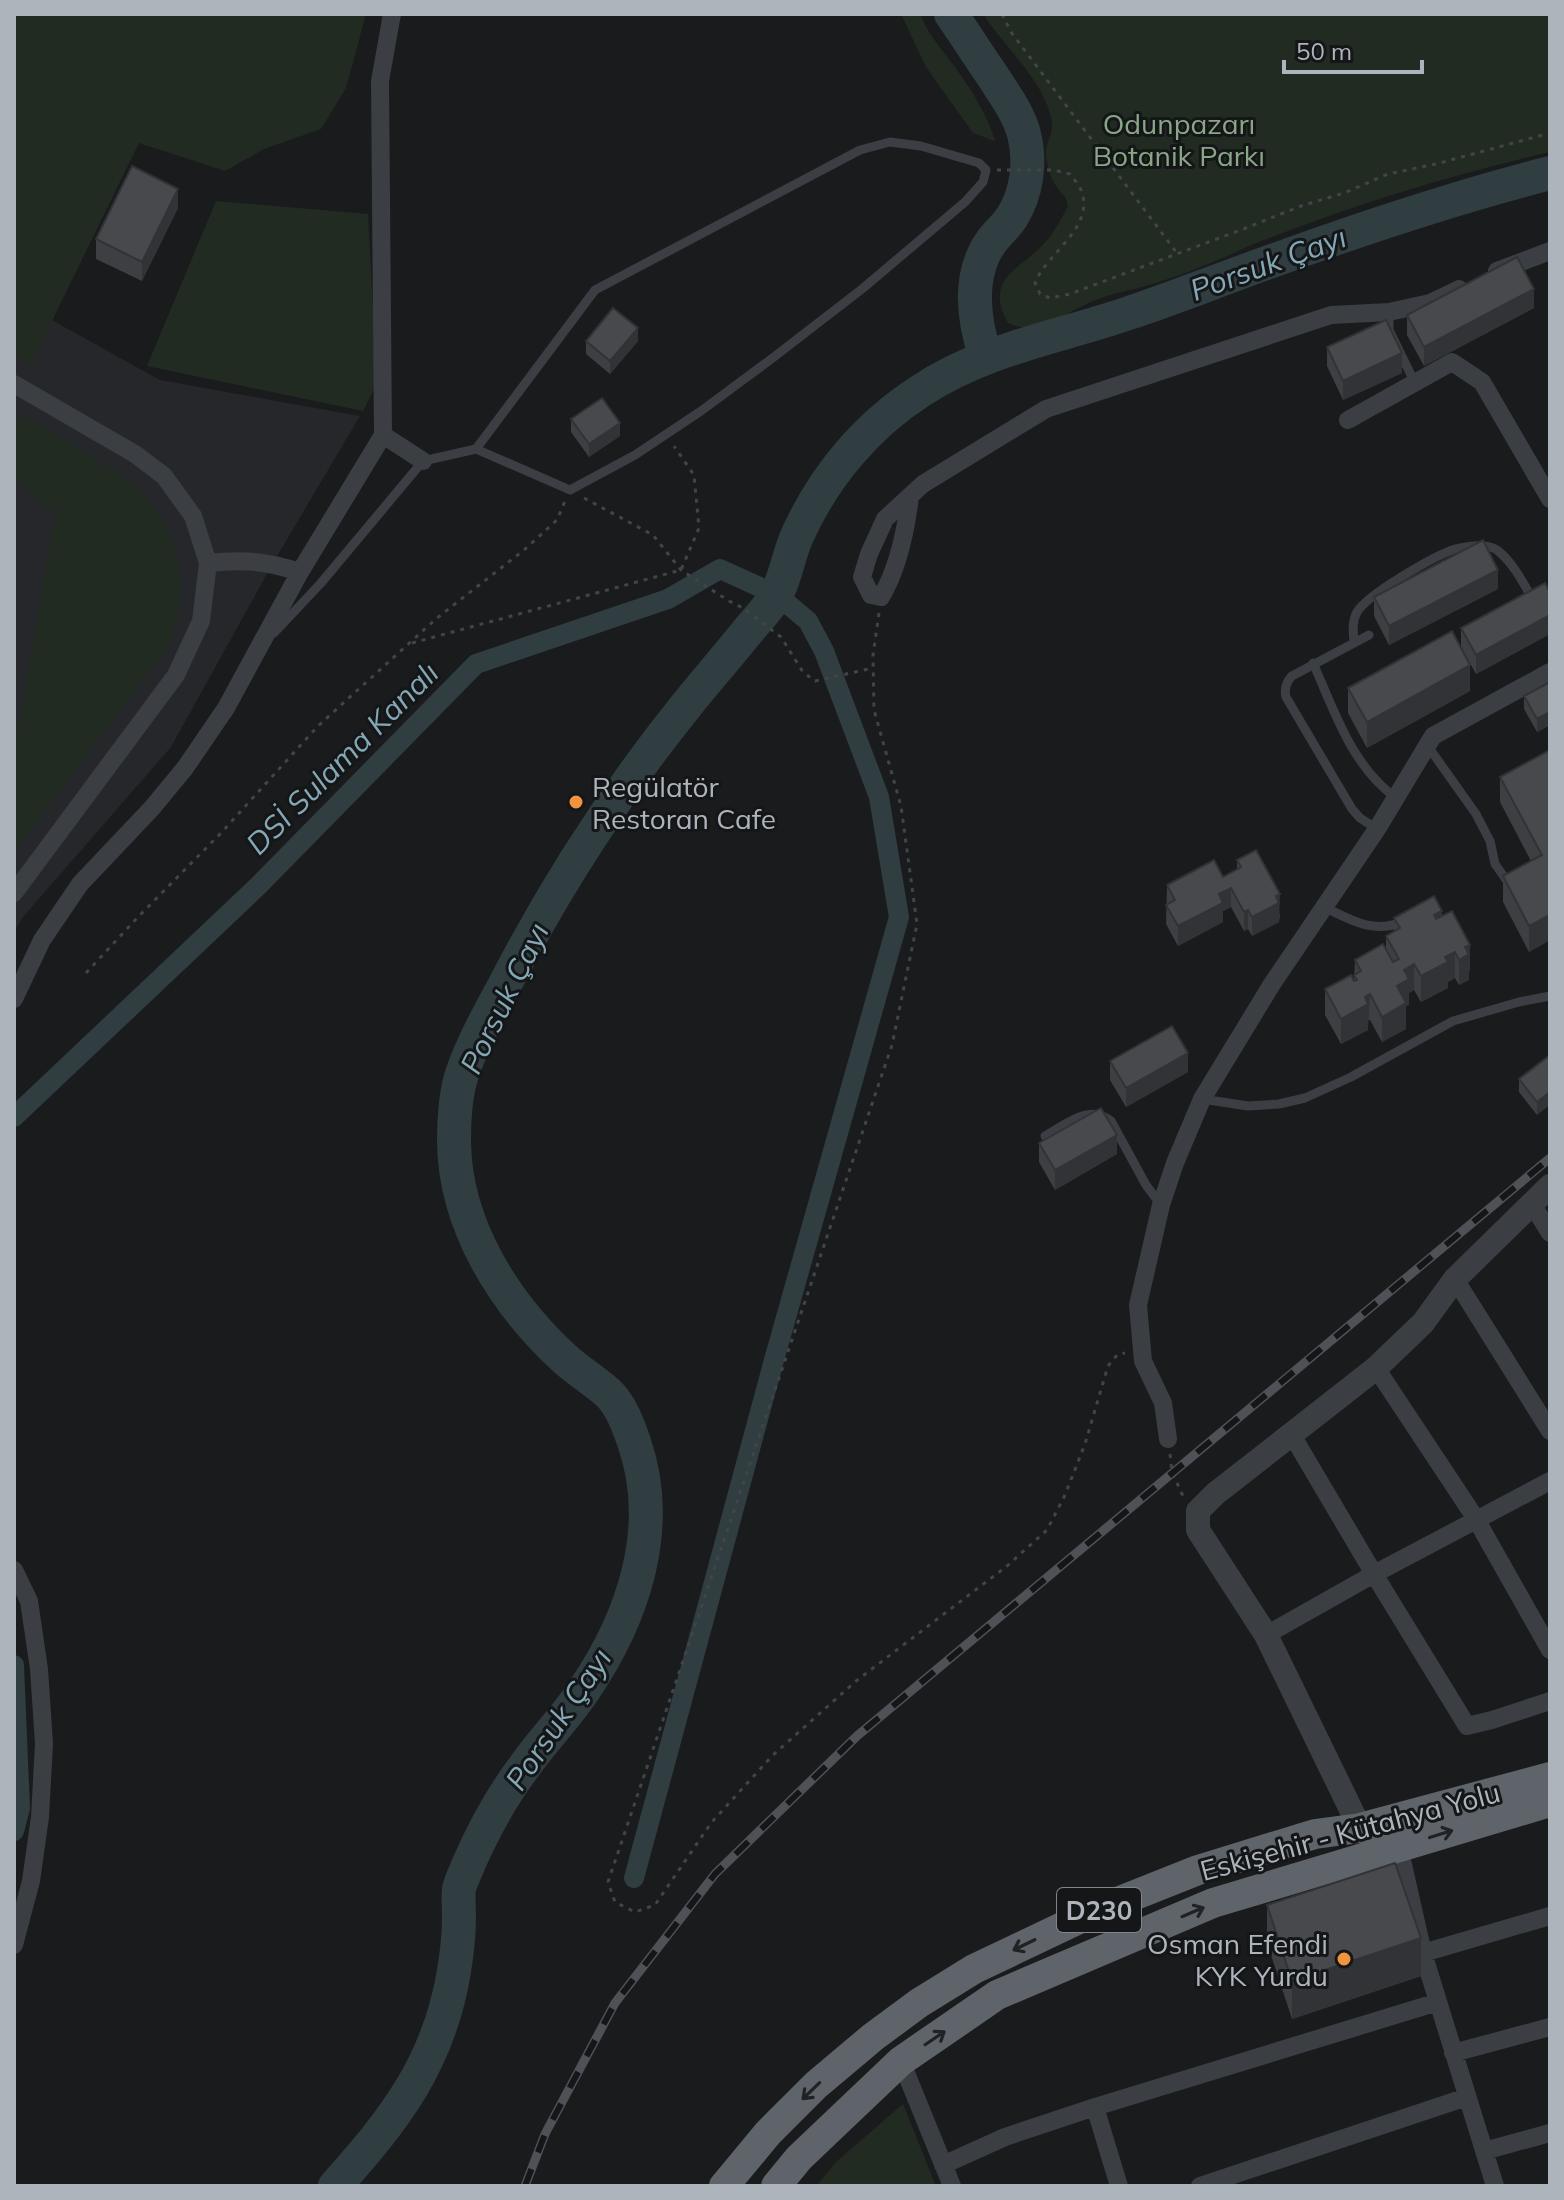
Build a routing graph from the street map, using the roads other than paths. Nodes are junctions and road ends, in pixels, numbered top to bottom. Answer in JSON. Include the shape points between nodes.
{"nodes":[{"id":1,"x":392,"y":14,"type":"edge"},
{"id":2,"x":1550,"y":251,"type":"edge"},
{"id":3,"x":1389,"y":312,"type":"junction"},
{"id":4,"x":1415,"y":383,"type":"junction"},
{"id":5,"x":14,"y":384,"type":"edge"},
{"id":6,"x":1348,"y":420,"type":"dead end"},
{"id":7,"x":383,"y":435,"type":"junction"},
{"id":8,"x":476,"y":449,"type":"junction"},
{"id":9,"x":423,"y":461,"type":"junction"},
{"id":10,"x":910,"y":496,"type":"junction"},
{"id":11,"x":1550,"y":499,"type":"edge"},
{"id":12,"x":208,"y":563,"type":"junction"},
{"id":13,"x":300,"y":572,"type":"junction"},
{"id":14,"x":1536,"y":606,"type":"edge"},
{"id":15,"x":1369,"y":635,"type":"dead end"},
{"id":16,"x":1354,"y":642,"type":"junction"},
{"id":17,"x":260,"y":647,"type":"junction"},
{"id":18,"x":1313,"y":663,"type":"junction"},
{"id":19,"x":1550,"y":672,"type":"edge"},
{"id":20,"x":1427,"y":745,"type":"junction"},
{"id":21,"x":1396,"y":798,"type":"junction"},
{"id":22,"x":1377,"y":829,"type":"junction"},
{"id":23,"x":1510,"y":885,"type":"edge"},
{"id":24,"x":14,"y":893,"type":"edge"},
{"id":25,"x":1324,"y":907,"type":"junction"},
{"id":26,"x":1411,"y":916,"type":"edge"},
{"id":27,"x":1550,"y":996,"type":"edge"},
{"id":28,"x":14,"y":999,"type":"edge"},
{"id":29,"x":1202,"y":1099,"type":"junction"},
{"id":30,"x":1045,"y":1136,"type":"edge"},
{"id":31,"x":1550,"y":1186,"type":"edge"},
{"id":32,"x":1532,"y":1204,"type":"junction"},
{"id":33,"x":1161,"y":1205,"type":"junction"},
{"id":34,"x":1550,"y":1233,"type":"edge"},
{"id":35,"x":1455,"y":1279,"type":"junction"},
{"id":36,"x":1376,"y":1368,"type":"junction"},
{"id":37,"x":1550,"y":1431,"type":"edge"},
{"id":38,"x":1292,"y":1435,"type":"junction"},
{"id":39,"x":1168,"y":1439,"type":"road end"},
{"id":40,"x":1550,"y":1481,"type":"edge"},
{"id":41,"x":1476,"y":1519,"type":"junction"},
{"id":42,"x":14,"y":1570,"type":"edge"},
{"id":43,"x":1374,"y":1574,"type":"junction"},
{"id":44,"x":1266,"y":1635,"type":"junction"},
{"id":45,"x":1550,"y":1650,"type":"edge"},
{"id":46,"x":1550,"y":1701,"type":"edge"},
{"id":47,"x":1550,"y":1777,"type":"edge"},
{"id":48,"x":1550,"y":1802,"type":"edge"},
{"id":49,"x":1360,"y":1828,"type":"junction"},
{"id":50,"x":1399,"y":1847,"type":"junction"},
{"id":51,"x":1550,"y":1916,"type":"edge"},
{"id":52,"x":14,"y":1945,"type":"edge"},
{"id":53,"x":1423,"y":1953,"type":"junction"},
{"id":54,"x":1438,"y":2002,"type":"junction"},
{"id":55,"x":1550,"y":2027,"type":"edge"},
{"id":56,"x":1453,"y":2053,"type":"junction"},
{"id":57,"x":901,"y":2061,"type":"junction"},
{"id":58,"x":1467,"y":2097,"type":"junction"},
{"id":59,"x":1095,"y":2107,"type":"junction"},
{"id":60,"x":1550,"y":2133,"type":"edge"},
{"id":61,"x":1484,"y":2151,"type":"junction"},
{"id":62,"x":943,"y":2165,"type":"junction"},
{"id":63,"x":724,"y":2186,"type":"edge"},
{"id":64,"x":776,"y":2186,"type":"edge"},
{"id":65,"x":952,"y":2186,"type":"edge"},
{"id":66,"x":1119,"y":2186,"type":"edge"},
{"id":67,"x":1200,"y":2186,"type":"edge"},
{"id":68,"x":1495,"y":2186,"type":"edge"}],
"edges":[{"from":1,"to":7,"type":"street","via":[[380,81]]},
{"from":2,"to":3,"type":"street","via":[[1430,303]]},
{"from":3,"to":4,"type":"lane","via":[[1389,330]]},
{"from":3,"to":10,"type":"street","via":[[1331,315],[1046,409]]},
{"from":4,"to":6,"type":"street"},
{"from":4,"to":11,"type":"street","via":[[1452,362],[1482,382]]},
{"from":5,"to":12,"type":"street","via":[[164,476],[193,516]]},
{"from":7,"to":9,"type":"street"},
{"from":7,"to":13,"type":"street"},
{"from":8,"to":8,"type":"lane","via":[[595,290],[860,150],[890,142],[921,146],[979,163],[986,170],[983,182],[965,202],[862,289],[635,455],[570,490]]},
{"from":8,"to":9,"type":"lane"},
{"from":9,"to":17,"type":"lane"},
{"from":10,"to":10,"type":"street","via":[[885,519],[869,554],[862,577],[871,595],[881,597],[891,580]]},
{"from":12,"to":13,"type":"street","via":[[257,561]]},
{"from":12,"to":24,"type":"street","via":[[201,621],[176,675]]},
{"from":13,"to":17,"type":"street"},
{"from":14,"to":16,"type":"lane","via":[[1521,578],[1495,549],[1472,545],[1451,550],[1367,599],[1355,618]]},
{"from":15,"to":16,"type":"lane"},
{"from":16,"to":18,"type":"lane"},
{"from":17,"to":28,"type":"street","via":[[185,768],[72,895],[42,940]]},
{"from":18,"to":21,"type":"lane","via":[[1353,752]]},
{"from":18,"to":22,"type":"lane","via":[[1288,680],[1286,697],[1352,809]]},
{"from":19,"to":20,"type":"street","via":[[1433,736]]},
{"from":20,"to":21,"type":"street"},
{"from":20,"to":23,"type":"lane","via":[[1476,814],[1495,864]]},
{"from":21,"to":22,"type":"street"},
{"from":22,"to":25,"type":"street"},
{"from":25,"to":26,"type":"lane","via":[[1368,927],[1390,926]]},
{"from":25,"to":29,"type":"street"},
{"from":27,"to":29,"type":"lane","via":[[1453,1021],[1305,1098],[1248,1106]]},
{"from":29,"to":33,"type":"street"},
{"from":30,"to":33,"type":"lane","via":[[1087,1113],[1105,1116]]},
{"from":31,"to":32,"type":"street"},
{"from":32,"to":34,"type":"street"},
{"from":32,"to":35,"type":"street"},
{"from":33,"to":39,"type":"street","via":[[1138,1305],[1143,1361],[1163,1403]]},
{"from":35,"to":36,"type":"street","via":[[1423,1323]]},
{"from":35,"to":37,"type":"street"},
{"from":36,"to":38,"type":"street"},
{"from":36,"to":41,"type":"street"},
{"from":38,"to":43,"type":"street"},
{"from":38,"to":44,"type":"street","via":[[1198,1511],[1198,1530]]},
{"from":40,"to":41,"type":"street"},
{"from":41,"to":43,"type":"street"},
{"from":41,"to":45,"type":"street"},
{"from":42,"to":52,"type":"street","via":[[29,1601],[44,1744],[31,1881]]},
{"from":43,"to":44,"type":"street"},
{"from":43,"to":46,"type":"street","via":[[1467,1726]]},
{"from":44,"to":49,"type":"street"},
{"from":47,"to":49,"type":"highway","name":"Eskişehir - Kütahya Yolu","number":"D230"},
{"from":50,"to":48,"type":"highway","name":"Eskişehir - Kütahya Yolu","number":"D230","one_way":true},
{"from":49,"to":63,"type":"highway","name":"Eskişehir - Kütahya Yolu","number":"D230","one_way":true,"via":[[1315,1834],[1198,1870],[974,1969],[919,2003],[816,2085]]},
{"from":50,"to":53,"type":"street"},
{"from":57,"to":50,"type":"highway","name":"Eskişehir - Kütahya Yolu","number":"D230","one_way":true,"via":[[997,1995],[1213,1903]]},
{"from":51,"to":53,"type":"street"},
{"from":53,"to":54,"type":"street"},
{"from":54,"to":56,"type":"street"},
{"from":54,"to":59,"type":"street"},
{"from":55,"to":56,"type":"street"},
{"from":56,"to":58,"type":"street"},
{"from":57,"to":62,"type":"street"},
{"from":57,"to":64,"type":"highway","name":"Eskişehir - Kütahya Yolu","number":"D230"},
{"from":58,"to":61,"type":"street"},
{"from":58,"to":67,"type":"street"},
{"from":59,"to":62,"type":"street","via":[[1005,2137]]},
{"from":59,"to":66,"type":"street"},
{"from":60,"to":61,"type":"street"},
{"from":61,"to":68,"type":"street"},
{"from":62,"to":65,"type":"street"}]}
